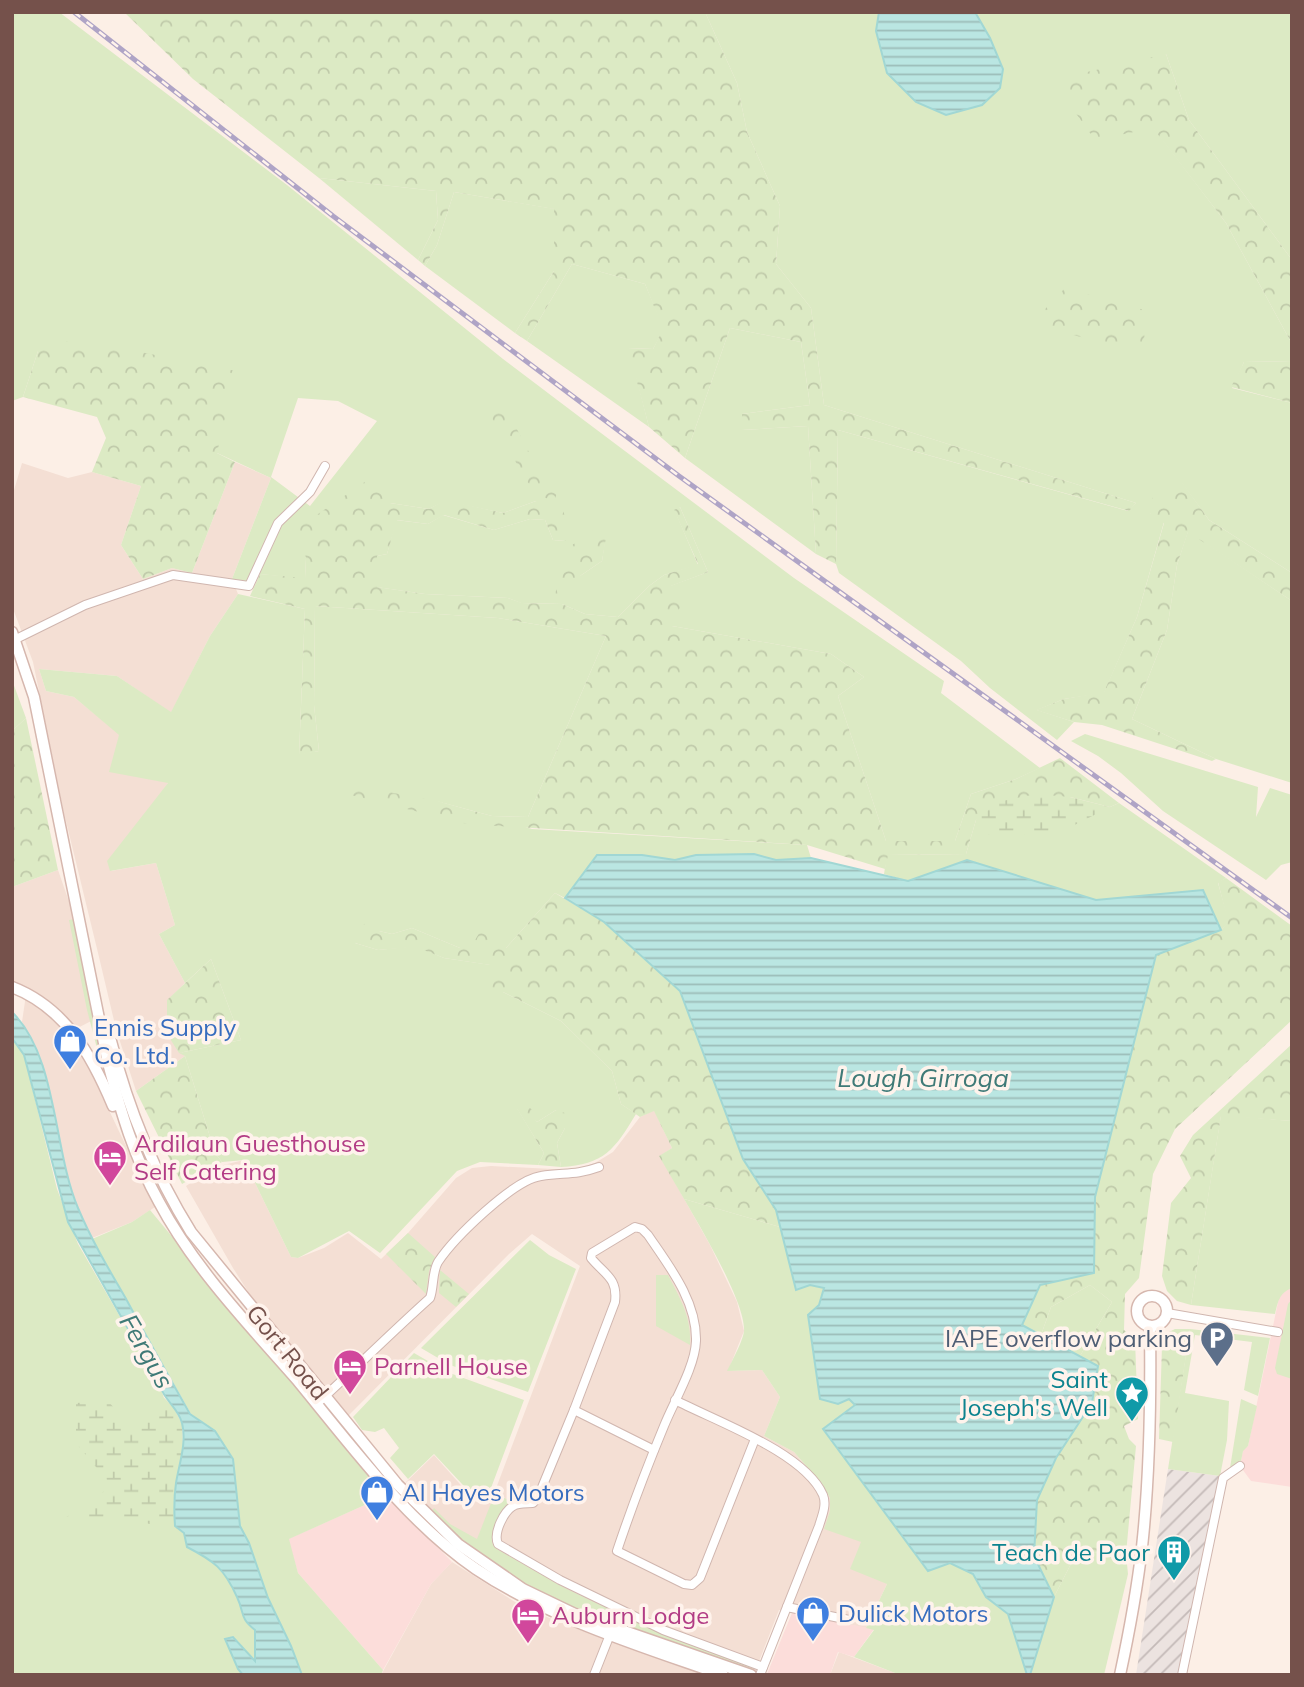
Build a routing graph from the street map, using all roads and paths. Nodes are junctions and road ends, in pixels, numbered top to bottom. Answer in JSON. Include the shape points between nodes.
{"nodes":[{"id":1,"x":325,"y":466,"type":"dead end"},
{"id":2,"x":13,"y":637,"type":"edge"},
{"id":3,"x":12,"y":987,"type":"edge"},
{"id":4,"x":112,"y":1062,"type":"junction"},
{"id":5,"x":96,"y":1066,"type":"junction"},
{"id":6,"x":122,"y":1120,"type":"junction"},
{"id":7,"x":598,"y":1167,"type":"dead end"},
{"id":8,"x":1167,"y":1313,"type":"junction"},
{"id":9,"x":1150,"y":1326,"type":"junction"},
{"id":10,"x":1278,"y":1332,"type":"dead end"},
{"id":11,"x":675,"y":1400,"type":"junction"},
{"id":12,"x":321,"y":1401,"type":"junction"},
{"id":13,"x":574,"y":1410,"type":"junction"},
{"id":14,"x":755,"y":1439,"type":"junction"},
{"id":15,"x":654,"y":1450,"type":"junction"},
{"id":16,"x":1240,"y":1466,"type":"dead end"},
{"id":17,"x":787,"y":1608,"type":"junction"},
{"id":18,"x":849,"y":1620,"type":"dead end"},
{"id":19,"x":611,"y":1631,"type":"junction"},
{"id":20,"x":762,"y":1671,"type":"edge"},
{"id":21,"x":594,"y":1675,"type":"edge"},
{"id":22,"x":723,"y":1675,"type":"edge"},
{"id":23,"x":751,"y":1675,"type":"edge"},
{"id":24,"x":1120,"y":1675,"type":"edge"},
{"id":25,"x":1182,"y":1675,"type":"edge"}],
"edges":[{"from":1,"to":2,"type":"street","via":[[310,492],[278,523],[249,586],[173,575],[85,604]]},
{"from":2,"to":4,"type":"main road","via":[[34,697]]},
{"from":3,"to":5,"type":"main road","via":[[53,1011]]},
{"from":4,"to":5,"type":"main road"},
{"from":4,"to":6,"type":"main road"},
{"from":4,"to":12,"type":"main road","name":"Gort Road","via":[[168,1195],[191,1233]]},
{"from":5,"to":6,"type":"main road"},
{"from":6,"to":12,"type":"main road","via":[[159,1203],[183,1241],[222,1292]]},
{"from":7,"to":12,"type":"street","via":[[580,1174],[539,1176],[477,1217],[437,1263],[430,1298]]},
{"from":8,"to":9,"type":"main road","via":[[1160,1324]]},
{"from":8,"to":9,"type":"main road","via":[[1159,1298],[1144,1298],[1137,1312]]},
{"from":8,"to":10,"type":"street"},
{"from":9,"to":24,"type":"main road","via":[[1150,1430],[1142,1546]]},
{"from":11,"to":13,"type":"street","via":[[693,1358],[693,1320],[672,1271],[648,1235],[635,1227],[592,1253],[591,1258],[617,1289]]},
{"from":11,"to":14,"type":"street"},
{"from":11,"to":15,"type":"street"},
{"from":12,"to":19,"type":"main road","name":"Gort Road","via":[[458,1544],[523,1589]]},
{"from":12,"to":19,"type":"main road","name":"Gort Road","via":[[382,1480],[431,1532],[474,1567],[521,1597]]},
{"from":13,"to":15,"type":"street"},
{"from":13,"to":20,"type":"street","via":[[538,1497],[533,1503],[508,1510],[496,1536],[498,1544],[663,1630]]},
{"from":14,"to":15,"type":"street","via":[[700,1578],[692,1585],[617,1551]]},
{"from":14,"to":17,"type":"street","via":[[784,1453],[823,1496],[819,1526]]},
{"from":16,"to":25,"type":"street","via":[[1223,1478]]},
{"from":17,"to":18,"type":"street"},
{"from":17,"to":20,"type":"street"},
{"from":19,"to":21,"type":"street"},
{"from":19,"to":22,"type":"main road","name":"Gort Road"},
{"from":19,"to":23,"type":"main road","name":"Gort Road"}]}
